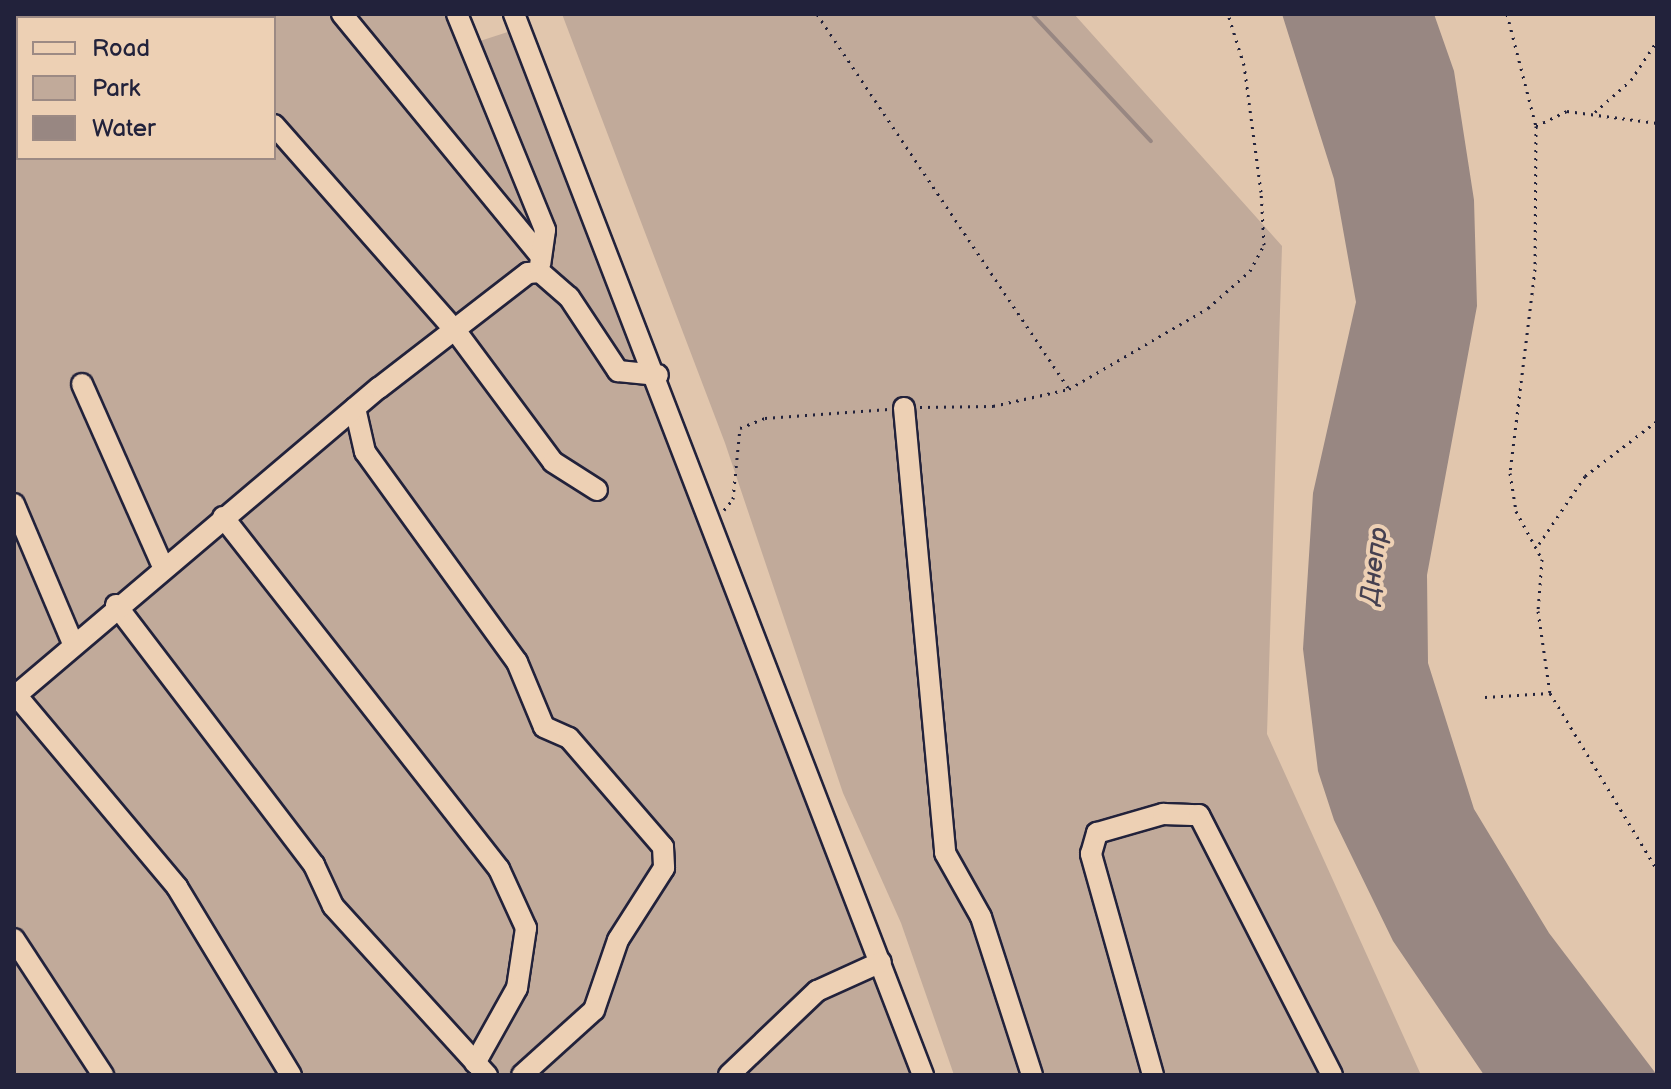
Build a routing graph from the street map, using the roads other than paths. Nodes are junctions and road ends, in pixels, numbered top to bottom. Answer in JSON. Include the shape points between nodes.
{"nodes":[{"id":1,"x":342,"y":14,"type":"edge"},
{"id":2,"x":457,"y":14,"type":"edge"},
{"id":3,"x":514,"y":14,"type":"edge"},
{"id":4,"x":276,"y":127,"type":"edge"},
{"id":5,"x":540,"y":263,"type":"junction"},
{"id":6,"x":455,"y":330,"type":"junction"},
{"id":7,"x":658,"y":375,"type":"junction"},
{"id":8,"x":82,"y":384,"type":"dead end"},
{"id":9,"x":355,"y":408,"type":"junction"},
{"id":10,"x":904,"y":408,"type":"road end"},
{"id":11,"x":597,"y":490,"type":"dead end"},
{"id":12,"x":14,"y":504,"type":"edge"},
{"id":13,"x":223,"y":517,"type":"junction"},
{"id":14,"x":163,"y":567,"type":"junction"},
{"id":15,"x":116,"y":605,"type":"junction"},
{"id":16,"x":73,"y":644,"type":"junction"},
{"id":17,"x":15,"y":696,"type":"edge"},
{"id":18,"x":14,"y":939,"type":"edge"},
{"id":19,"x":881,"y":962,"type":"junction"},
{"id":20,"x":481,"y":1069,"type":"edge"},
{"id":21,"x":103,"y":1075,"type":"edge"},
{"id":22,"x":291,"y":1075,"type":"edge"},
{"id":23,"x":522,"y":1075,"type":"edge"},
{"id":24,"x":729,"y":1075,"type":"edge"},
{"id":25,"x":923,"y":1075,"type":"edge"},
{"id":26,"x":1032,"y":1075,"type":"edge"},
{"id":27,"x":1153,"y":1075,"type":"edge"},
{"id":28,"x":1332,"y":1075,"type":"edge"}],
"edges":[{"from":1,"to":5,"type":"street"},
{"from":2,"to":5,"type":"street","via":[[545,230]]},
{"from":3,"to":7,"type":"street"},
{"from":4,"to":6,"type":"street"},
{"from":5,"to":6,"type":"street"},
{"from":5,"to":7,"type":"street","via":[[618,371]]},
{"from":6,"to":9,"type":"street"},
{"from":6,"to":11,"type":"street","via":[[553,462]]},
{"from":7,"to":19,"type":"street"},
{"from":8,"to":14,"type":"street"},
{"from":9,"to":13,"type":"street"},
{"from":9,"to":23,"type":"street","via":[[365,452],[517,662],[544,727],[569,738],[663,847],[664,868],[618,940],[594,1010]]},
{"from":10,"to":26,"type":"street","via":[[945,853],[981,917]]},
{"from":12,"to":16,"type":"street"},
{"from":13,"to":14,"type":"street"},
{"from":13,"to":20,"type":"street","via":[[499,869],[526,928],[517,988]]},
{"from":14,"to":15,"type":"street"},
{"from":15,"to":16,"type":"street"},
{"from":15,"to":20,"type":"street","via":[[314,865],[333,906]]},
{"from":16,"to":17,"type":"street"},
{"from":17,"to":22,"type":"street","via":[[177,887]]},
{"from":18,"to":21,"type":"street"},
{"from":19,"to":24,"type":"street","via":[[817,991]]},
{"from":19,"to":25,"type":"street"},
{"from":27,"to":28,"type":"street","via":[[1091,854],[1097,833],[1163,814],[1199,815]]}]}
